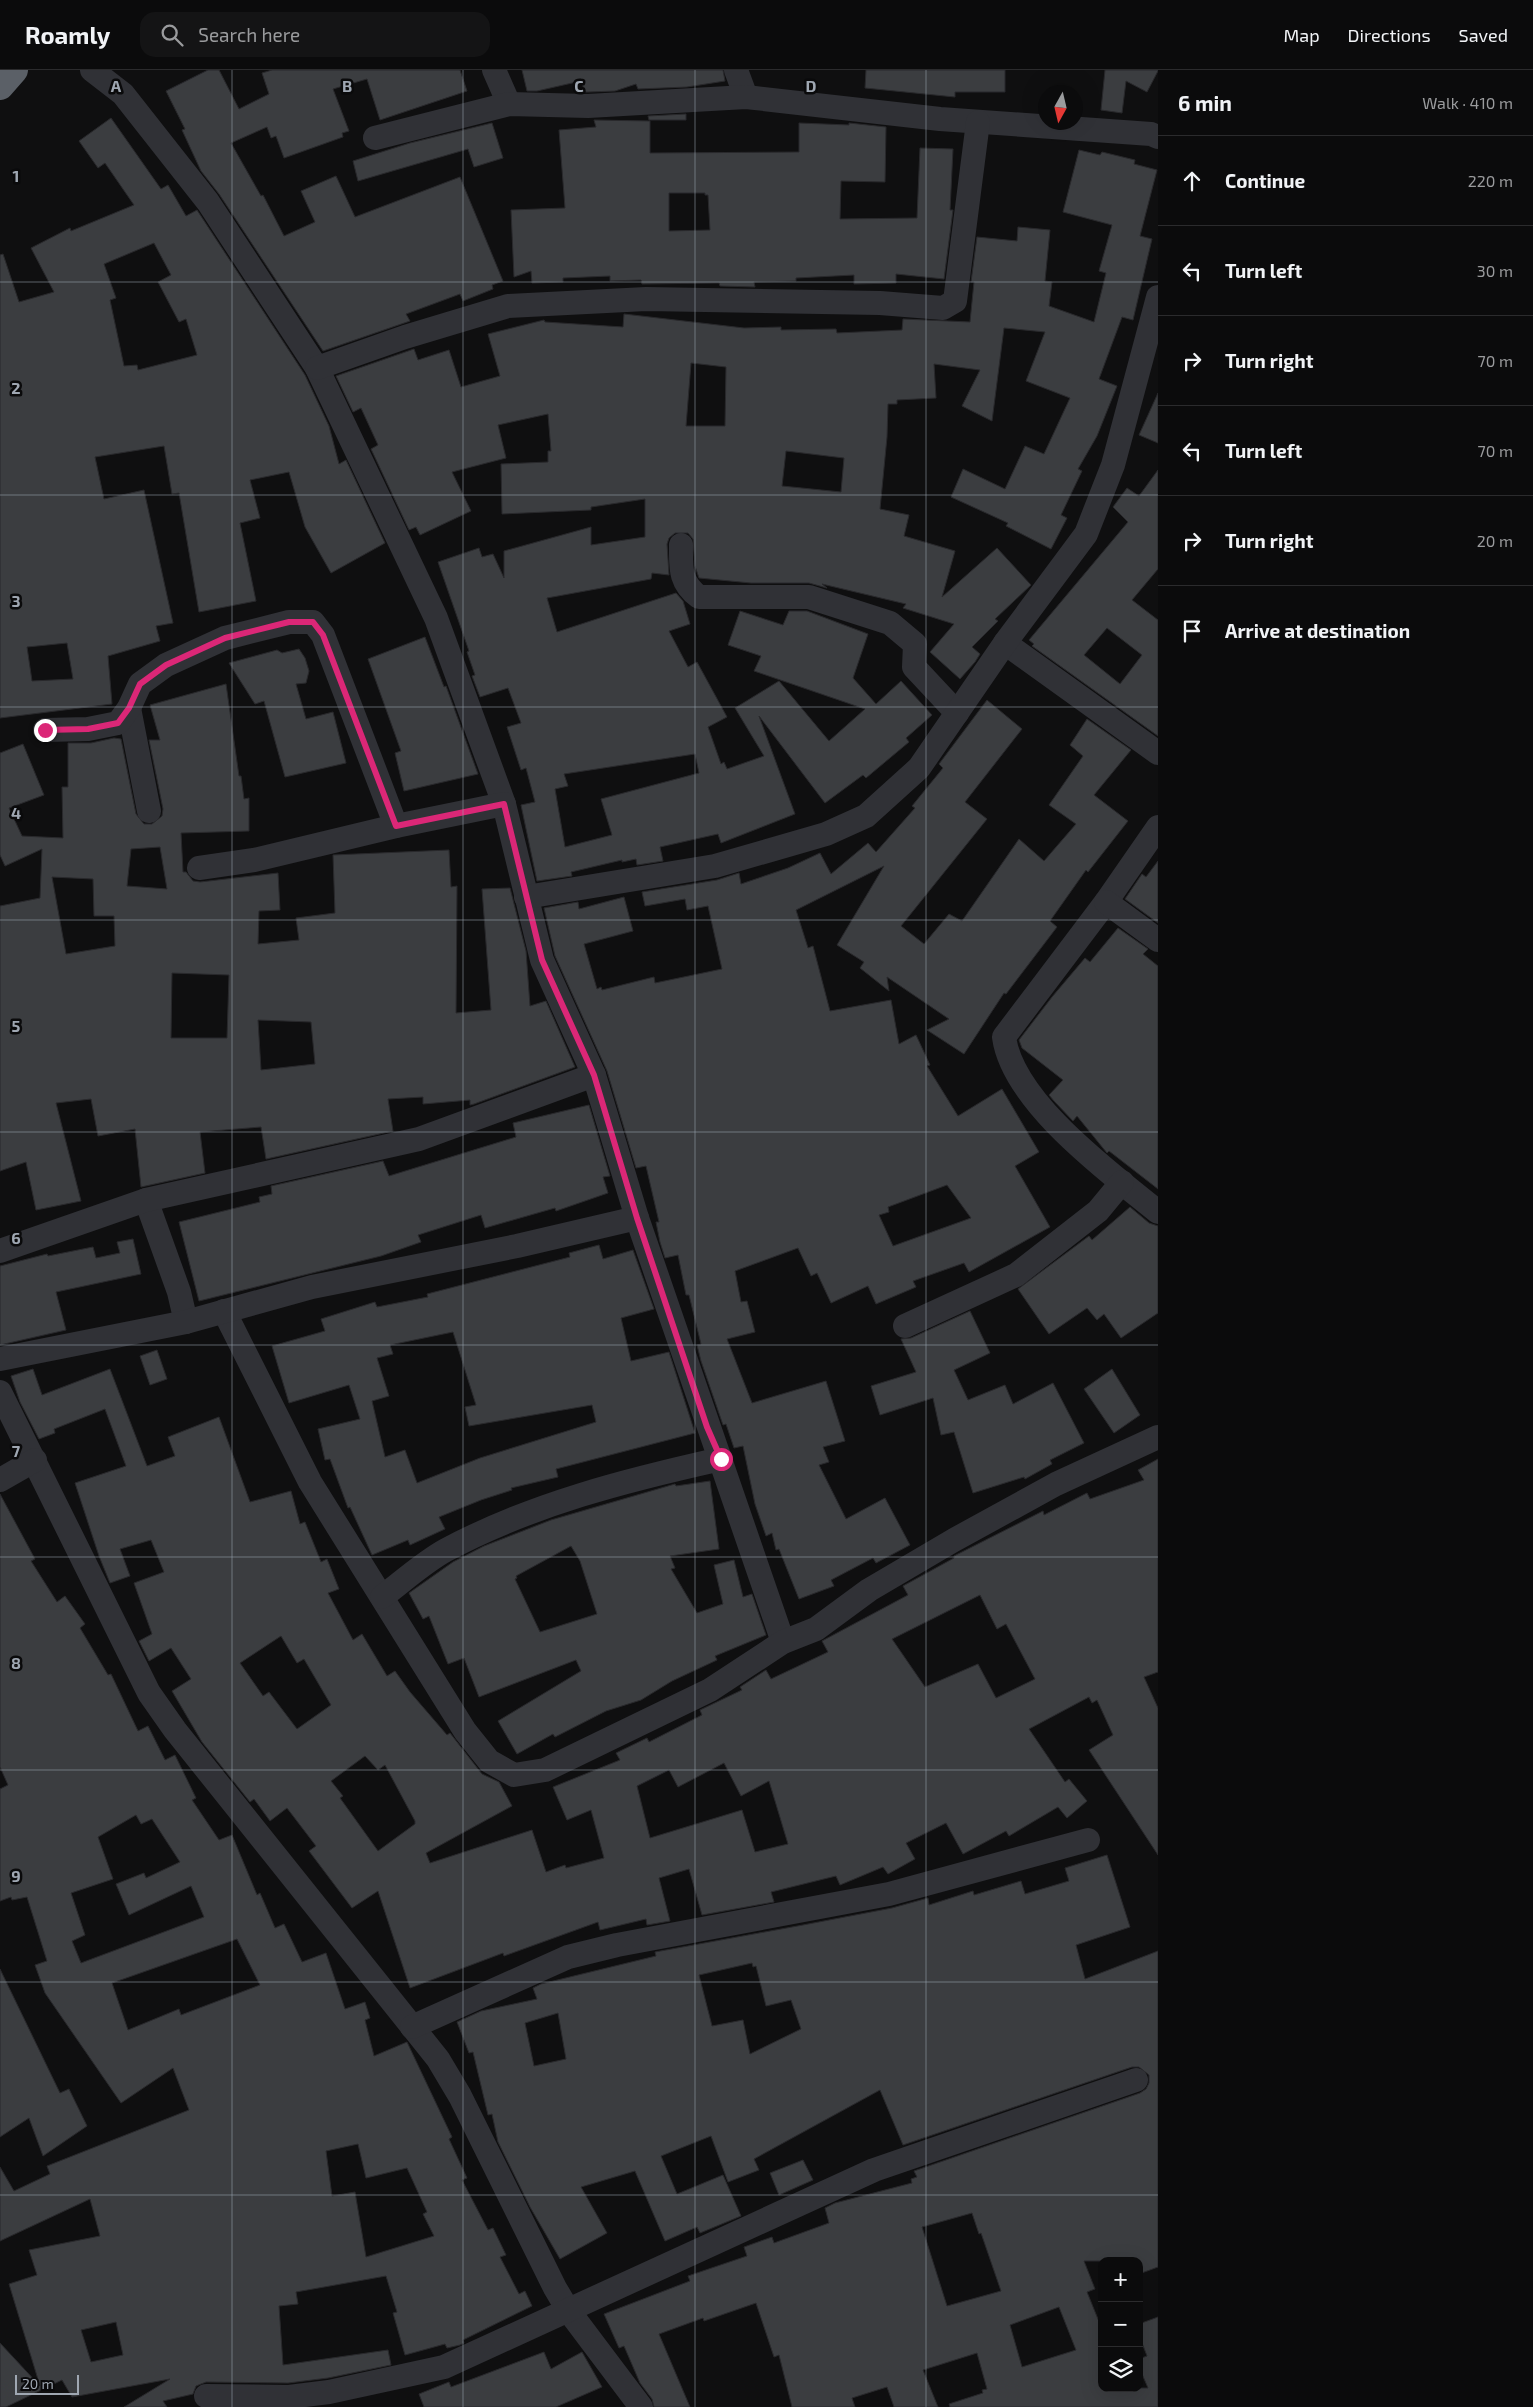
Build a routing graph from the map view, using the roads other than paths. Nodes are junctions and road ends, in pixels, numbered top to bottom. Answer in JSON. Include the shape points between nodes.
{"nodes":[{"id":1,"x":14,"y":70,"type":"edge"},
{"id":2,"x":92,"y":70,"type":"edge"},
{"id":3,"x":494,"y":70,"type":"edge"},
{"id":4,"x":736,"y":70,"type":"edge"},
{"id":5,"x":0,"y":86,"type":"edge"},
{"id":6,"x":746,"y":98,"type":"junction"},
{"id":7,"x":509,"y":104,"type":"junction"},
{"id":8,"x":978,"y":122,"type":"junction"},
{"id":9,"x":1158,"y":137,"type":"edge"},
{"id":10,"x":375,"y":138,"type":"dead end"},
{"id":11,"x":1158,"y":297,"type":"edge"},
{"id":12,"x":317,"y":368,"type":"junction"},
{"id":13,"x":681,"y":545,"type":"dead end"},
{"id":14,"x":1005,"y":643,"type":"junction"},
{"id":15,"x":129,"y":708,"type":"junction"},
{"id":16,"x":957,"y":713,"type":"junction"},
{"id":17,"x":45,"y":730,"type":"dead end"},
{"id":18,"x":1158,"y":753,"type":"edge"},
{"id":19,"x":504,"y":804,"type":"junction"},
{"id":20,"x":149,"y":811,"type":"dead end"},
{"id":21,"x":396,"y":826,"type":"junction"},
{"id":22,"x":1158,"y":827,"type":"edge"},
{"id":23,"x":199,"y":868,"type":"dead end"},
{"id":24,"x":526,"y":897,"type":"junction"},
{"id":25,"x":1106,"y":902,"type":"junction"},
{"id":26,"x":1158,"y":940,"type":"edge"},
{"id":27,"x":594,"y":1075,"type":"junction"},
{"id":28,"x":1122,"y":1182,"type":"junction"},
{"id":29,"x":146,"y":1200,"type":"junction"},
{"id":30,"x":1158,"y":1212,"type":"edge"},
{"id":31,"x":637,"y":1218,"type":"junction"},
{"id":32,"x":0,"y":1251,"type":"edge"},
{"id":33,"x":224,"y":1311,"type":"junction"},
{"id":34,"x":186,"y":1322,"type":"junction"},
{"id":35,"x":905,"y":1326,"type":"dead end"},
{"id":36,"x":0,"y":1359,"type":"edge"},
{"id":37,"x":0,"y":1392,"type":"edge"},
{"id":38,"x":1158,"y":1437,"type":"edge"},
{"id":39,"x":721,"y":1459,"type":"junction"},
{"id":40,"x":35,"y":1460,"type":"junction"},
{"id":41,"x":0,"y":1480,"type":"edge"},
{"id":42,"x":382,"y":1597,"type":"junction"},
{"id":43,"x":783,"y":1642,"type":"junction"},
{"id":44,"x":1088,"y":1840,"type":"dead end"},
{"id":45,"x":412,"y":2026,"type":"junction"},
{"id":46,"x":1136,"y":2080,"type":"dead end"},
{"id":47,"x":568,"y":2310,"type":"junction"},
{"id":48,"x":206,"y":2396,"type":"dead end"},
{"id":49,"x":641,"y":2407,"type":"edge"}],
"edges":[{"from":1,"to":5,"type":"highway"},
{"from":2,"to":12,"type":"street","via":[[123,94],[208,202]]},
{"from":3,"to":7,"type":"street"},
{"from":4,"to":6,"type":"street"},
{"from":6,"to":7,"type":"street","via":[[588,106]]},
{"from":6,"to":8,"type":"street"},
{"from":7,"to":10,"type":"street"},
{"from":8,"to":9,"type":"street"},
{"from":8,"to":12,"type":"street","via":[[955,301],[943,308],[880,303],[646,299],[508,306]]},
{"from":11,"to":14,"type":"street","via":[[1113,465],[1086,534]]},
{"from":12,"to":19,"type":"street","via":[[436,618]]},
{"from":13,"to":16,"type":"street","via":[[686,586],[699,597],[809,597],[890,623],[915,644],[914,667]]},
{"from":14,"to":16,"type":"street"},
{"from":14,"to":18,"type":"street"},
{"from":15,"to":17,"type":"street","via":[[118,723],[88,729]]},
{"from":15,"to":20,"type":"street"},
{"from":15,"to":21,"type":"street","via":[[140,684],[166,665],[225,638],[289,622],[313,622],[323,635]]},
{"from":16,"to":24,"type":"street","via":[[913,774],[866,816],[826,834],[715,866]]},
{"from":19,"to":21,"type":"street"},
{"from":19,"to":24,"type":"street"},
{"from":21,"to":23,"type":"street","via":[[254,860]]},
{"from":22,"to":25,"type":"street"},
{"from":24,"to":27,"type":"street","via":[[542,960]]},
{"from":25,"to":26,"type":"street"},
{"from":25,"to":28,"type":"street","via":[[1004,1037],[1006,1054],[1042,1110]]},
{"from":27,"to":29,"type":"street","via":[[419,1139]]},
{"from":27,"to":31,"type":"street"},
{"from":28,"to":30,"type":"street"},
{"from":28,"to":35,"type":"street","via":[[1098,1211],[1016,1275]]},
{"from":29,"to":32,"type":"street"},
{"from":29,"to":34,"type":"street"},
{"from":31,"to":33,"type":"street","via":[[312,1287]]},
{"from":31,"to":39,"type":"street","via":[[707,1427]]},
{"from":33,"to":34,"type":"street"},
{"from":33,"to":42,"type":"street","via":[[310,1482]]},
{"from":34,"to":36,"type":"street"},
{"from":37,"to":40,"type":"street"},
{"from":38,"to":43,"type":"street","via":[[1056,1484],[869,1590],[816,1629]]},
{"from":39,"to":42,"type":"street","via":[[551,1503],[445,1550]]},
{"from":39,"to":43,"type":"street"},
{"from":40,"to":41,"type":"street"},
{"from":40,"to":45,"type":"street","via":[[149,1693]]},
{"from":42,"to":43,"type":"street","via":[[465,1731],[489,1761],[514,1776],[545,1770],[710,1690]]},
{"from":44,"to":45,"type":"street","via":[[889,1894],[568,1957]]},
{"from":45,"to":47,"type":"street","via":[[438,2059],[460,2096]]},
{"from":46,"to":47,"type":"street","via":[[874,2170]]},
{"from":47,"to":48,"type":"street","via":[[444,2367],[329,2392],[290,2397]]},
{"from":47,"to":49,"type":"street"}]}
